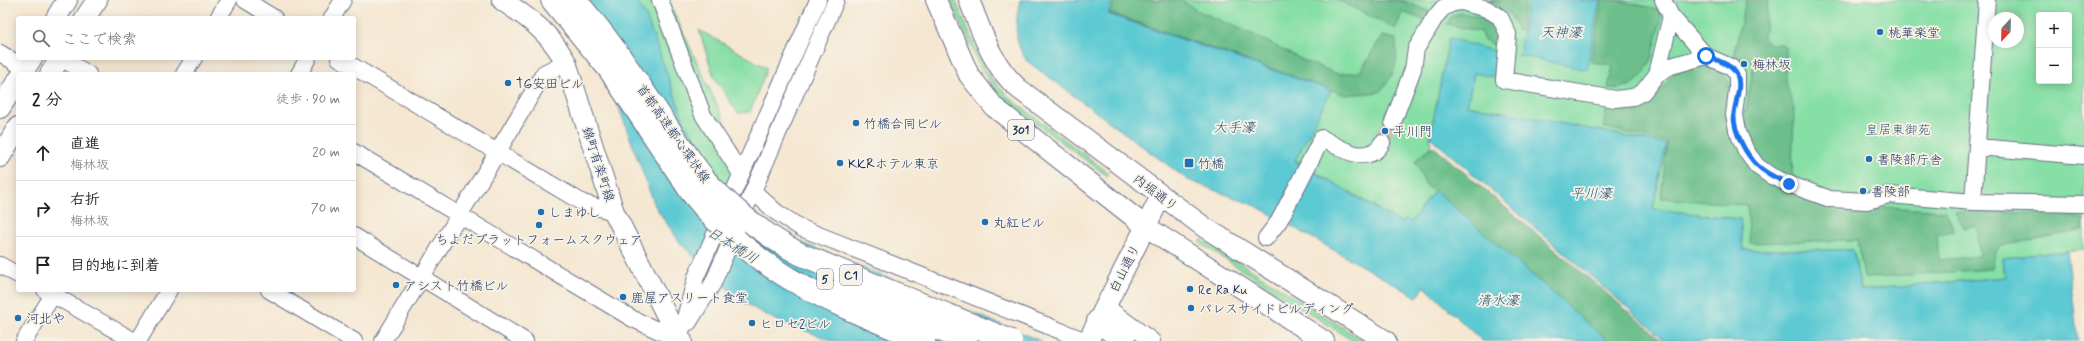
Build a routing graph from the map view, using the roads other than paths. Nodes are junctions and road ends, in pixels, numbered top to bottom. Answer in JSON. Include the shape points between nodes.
{"nodes":[{"id":1,"x":67,"y":0,"type":"edge"},
{"id":2,"x":97,"y":0,"type":"edge"},
{"id":3,"x":229,"y":0,"type":"edge"},
{"id":4,"x":245,"y":0,"type":"edge"},
{"id":5,"x":343,"y":0,"type":"edge"},
{"id":6,"x":502,"y":0,"type":"edge"},
{"id":7,"x":552,"y":0,"type":"edge"},
{"id":8,"x":575,"y":0,"type":"edge"},
{"id":9,"x":588,"y":0,"type":"edge"},
{"id":10,"x":660,"y":0,"type":"edge"},
{"id":11,"x":818,"y":0,"type":"edge"},
{"id":12,"x":836,"y":0,"type":"edge"},
{"id":13,"x":936,"y":0,"type":"edge"},
{"id":14,"x":968,"y":0,"type":"edge"},
{"id":15,"x":1663,"y":0,"type":"edge"},
{"id":16,"x":1987,"y":0,"type":"edge"},
{"id":17,"x":57,"y":16,"type":"edge"},
{"id":18,"x":87,"y":16,"type":"edge"},
{"id":19,"x":219,"y":16,"type":"edge"},
{"id":20,"x":271,"y":16,"type":"edge"},
{"id":21,"x":333,"y":16,"type":"edge"},
{"id":22,"x":1671,"y":16,"type":"junction"},
{"id":23,"x":0,"y":53,"type":"edge"},
{"id":24,"x":1706,"y":56,"type":"junction"},
{"id":25,"x":59,"y":60,"type":"edge"},
{"id":26,"x":64,"y":60,"type":"edge"},
{"id":27,"x":193,"y":60,"type":"edge"},
{"id":28,"x":307,"y":60,"type":"edge"},
{"id":29,"x":342,"y":60,"type":"edge"},
{"id":30,"x":566,"y":62,"type":"junction"},
{"id":31,"x":24,"y":70,"type":"edge"},
{"id":32,"x":51,"y":72,"type":"edge"},
{"id":33,"x":84,"y":72,"type":"edge"},
{"id":34,"x":185,"y":72,"type":"edge"},
{"id":35,"x":299,"y":72,"type":"edge"},
{"id":36,"x":1657,"y":74,"type":"junction"},
{"id":37,"x":16,"y":83,"type":"edge"},
{"id":38,"x":640,"y":86,"type":"junction"},
{"id":39,"x":0,"y":108,"type":"edge"},
{"id":40,"x":1393,"y":122,"type":"tunnel mouth"},
{"id":41,"x":16,"y":135,"type":"edge"},
{"id":42,"x":1382,"y":143,"type":"tunnel mouth"},
{"id":43,"x":1978,"y":147,"type":"junction"},
{"id":44,"x":356,"y":153,"type":"edge"},
{"id":45,"x":498,"y":153,"type":"junction"},
{"id":46,"x":0,"y":156,"type":"edge"},
{"id":47,"x":2084,"y":156,"type":"edge"},
{"id":48,"x":741,"y":174,"type":"junction"},
{"id":49,"x":699,"y":187,"type":"junction"},
{"id":50,"x":1161,"y":196,"type":"junction"},
{"id":51,"x":750,"y":198,"type":"junction"},
{"id":52,"x":1973,"y":202,"type":"junction"},
{"id":53,"x":2084,"y":204,"type":"edge"},
{"id":54,"x":614,"y":212,"type":"junction"},
{"id":55,"x":460,"y":215,"type":"junction"},
{"id":56,"x":1145,"y":226,"type":"junction"},
{"id":57,"x":356,"y":237,"type":"edge"},
{"id":58,"x":1266,"y":238,"type":"dead end"},
{"id":59,"x":0,"y":265,"type":"edge"},
{"id":60,"x":16,"y":274,"type":"edge"},
{"id":61,"x":422,"y":278,"type":"junction"},
{"id":62,"x":51,"y":292,"type":"edge"},
{"id":63,"x":168,"y":292,"type":"edge"},
{"id":64,"x":272,"y":292,"type":"edge"},
{"id":65,"x":1101,"y":313,"type":"junction"},
{"id":66,"x":1124,"y":340,"type":"edge"},
{"id":67,"x":24,"y":341,"type":"edge"},
{"id":68,"x":134,"y":341,"type":"edge"},
{"id":69,"x":138,"y":341,"type":"edge"},
{"id":70,"x":354,"y":341,"type":"edge"},
{"id":71,"x":383,"y":341,"type":"edge"},
{"id":72,"x":525,"y":341,"type":"edge"},
{"id":73,"x":680,"y":341,"type":"edge"},
{"id":74,"x":887,"y":341,"type":"edge"},
{"id":75,"x":924,"y":341,"type":"edge"},
{"id":76,"x":966,"y":341,"type":"edge"},
{"id":77,"x":1011,"y":341,"type":"edge"},
{"id":78,"x":1087,"y":341,"type":"edge"},
{"id":79,"x":1152,"y":341,"type":"edge"},
{"id":80,"x":1324,"y":341,"type":"edge"},
{"id":81,"x":1386,"y":341,"type":"edge"}],
"edges":[{"from":1,"to":17,"type":"main road"},
{"from":2,"to":18,"type":"main road"},
{"from":3,"to":19,"type":"street"},
{"from":4,"to":20,"type":"street"},
{"from":5,"to":21,"type":"street"},
{"from":6,"to":30,"type":"main road","name":"錦町有楽町線","via":[[542,29]]},
{"from":7,"to":49,"type":"highway","name":"首都高速都心環状線","number":"C1","via":[[585,38]]},
{"from":8,"to":38,"type":"highway","name":"首都高速都心環状線","number":"C1","via":[[604,34]]},
{"from":9,"to":38,"type":"highway","via":[[610,30]]},
{"from":10,"to":48,"type":"street","via":[[703,115]]},
{"from":11,"to":48,"type":"street"},
{"from":12,"to":51,"type":"street"},
{"from":13,"to":56,"type":"main road","number":"301","via":[[969,74],[994,107]]},
{"from":14,"to":50,"type":"main road","name":"内堀通り","number":"301","via":[[1006,78]]},
{"from":15,"to":22,"type":"street"},
{"from":16,"to":43,"type":"street"},
{"from":22,"to":24,"type":"street"},
{"from":22,"to":36,"type":"street"},
{"from":23,"to":31,"type":"street"},
{"from":24,"to":36,"type":"street","via":[[1671,66]]},
{"from":24,"to":52,"type":"street","via":[[1731,67],[1737,75],[1734,116],[1736,130],[1757,166],[1771,176],[1830,199],[1867,201],[1889,195]]},
{"from":25,"to":32,"type":"main road"},
{"from":26,"to":33,"type":"street"},
{"from":27,"to":34,"type":"street"},
{"from":28,"to":35,"type":"street"},
{"from":29,"to":45,"type":"street"},
{"from":30,"to":45,"type":"street","via":[[544,73]]},
{"from":30,"to":54,"type":"main road","name":"錦町有楽町線"},
{"from":36,"to":40,"type":"street","via":[[1643,92],[1633,97],[1615,99],[1504,80],[1508,34],[1500,17],[1474,4],[1453,3],[1443,8],[1436,16],[1416,49],[1413,69]]},
{"from":37,"to":39,"type":"main road"},
{"from":38,"to":49,"type":"highway","name":"首都高速都心環状線","number":"C1","via":[[691,161]]},
{"from":41,"to":46,"type":"main road"},
{"from":42,"to":58,"type":"street","via":[[1374,151],[1362,155],[1351,153],[1322,138],[1279,221]]},
{"from":43,"to":47,"type":"street"},
{"from":43,"to":52,"type":"street"},
{"from":44,"to":55,"type":"street"},
{"from":45,"to":54,"type":"street","via":[[583,203]]},
{"from":45,"to":55,"type":"street"},
{"from":48,"to":73,"type":"street","bridge":true,"via":[[696,276]]},
{"from":49,"to":74,"type":"highway","number":"5","bridge":true,"via":[[722,236],[752,266],[774,283],[822,312]]},
{"from":49,"to":75,"type":"highway","name":"首都高速都心環状線","number":"C1","bridge":true,"via":[[714,218],[742,245],[781,275],[828,300]]},
{"from":49,"to":76,"type":"highway","number":"5","bridge":true,"via":[[725,203],[754,232],[807,269],[847,290]]},
{"from":49,"to":77,"type":"highway","name":"首都高速都心環状線","number":"C1","bridge":true,"via":[[759,230],[793,250]]},
{"from":50,"to":56,"type":"main road","name":"白山通り"},
{"from":50,"to":81,"type":"main road","name":"内堀通り","via":[[1204,227]]},
{"from":51,"to":73,"type":"street","bridge":true,"via":[[713,283]]},
{"from":51,"to":78,"type":"street","via":[[801,228]]},
{"from":52,"to":53,"type":"street"},
{"from":54,"to":73,"type":"main road","name":"錦町有楽町線"},
{"from":55,"to":61,"type":"street"},
{"from":55,"to":73,"type":"street","via":[[633,319]]},
{"from":56,"to":65,"type":"main road","name":"白山通り"},
{"from":56,"to":80,"type":"main road"},
{"from":57,"to":61,"type":"street"},
{"from":59,"to":60,"type":"street"},
{"from":61,"to":71,"type":"street"},
{"from":61,"to":72,"type":"street"},
{"from":62,"to":67,"type":"street"},
{"from":62,"to":68,"type":"street"},
{"from":63,"to":69,"type":"street"},
{"from":64,"to":70,"type":"street"},
{"from":65,"to":66,"type":"highway"},
{"from":65,"to":78,"type":"main road","name":"白山通り"},
{"from":65,"to":79,"type":"street"}]}
